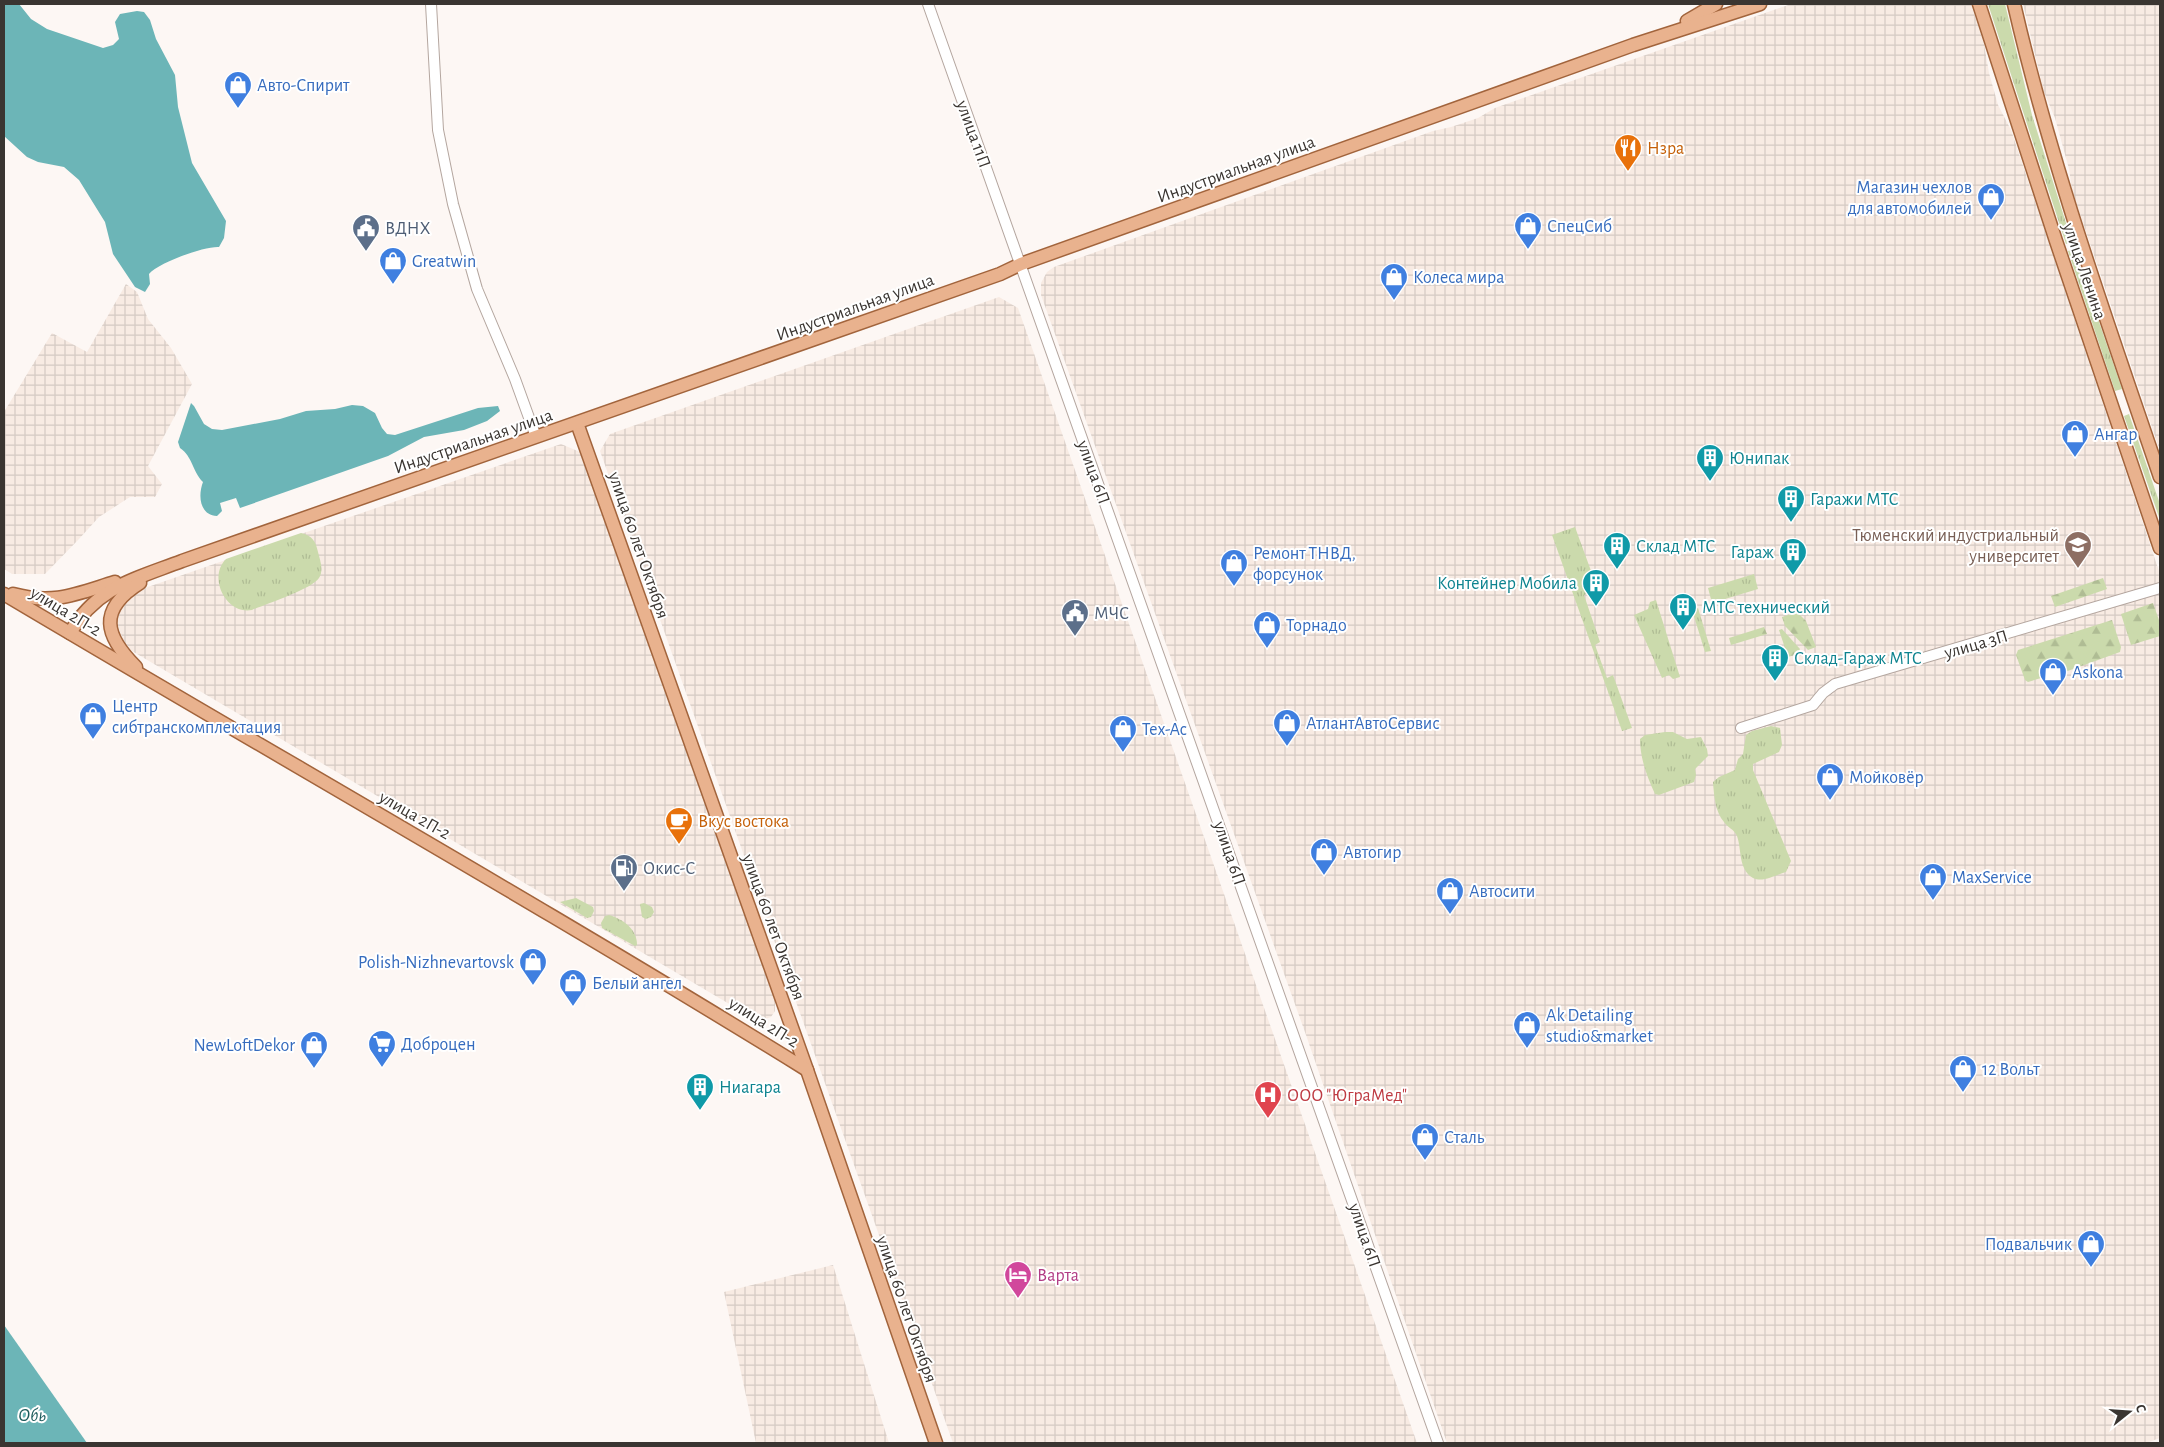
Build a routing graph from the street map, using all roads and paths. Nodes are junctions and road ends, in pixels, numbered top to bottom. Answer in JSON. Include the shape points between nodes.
{"nodes":[{"id":1,"x":431,"y":4,"type":"edge"},
{"id":2,"x":928,"y":4,"type":"edge"},
{"id":3,"x":1716,"y":4,"type":"edge"},
{"id":4,"x":1760,"y":4,"type":"edge"},
{"id":5,"x":1979,"y":4,"type":"edge"},
{"id":6,"x":2014,"y":4,"type":"edge"},
{"id":7,"x":1668,"y":33,"type":"junction"},
{"id":8,"x":1020,"y":264,"type":"junction"},
{"id":9,"x":2133,"y":398,"type":"junction"},
{"id":10,"x":2112,"y":405,"type":"junction"},
{"id":11,"x":577,"y":423,"type":"junction"},
{"id":12,"x":536,"y":437,"type":"junction"},
{"id":13,"x":2160,"y":478,"type":"edge"},
{"id":14,"x":2160,"y":548,"type":"edge"},
{"id":15,"x":182,"y":561,"type":"junction"},
{"id":16,"x":2160,"y":588,"type":"edge"},
{"id":17,"x":4,"y":593,"type":"edge"},
{"id":18,"x":70,"y":633,"type":"junction"},
{"id":19,"x":149,"y":680,"type":"junction"},
{"id":20,"x":1741,"y":728,"type":"dead end"},
{"id":21,"x":807,"y":1070,"type":"junction"},
{"id":22,"x":936,"y":1443,"type":"edge"},
{"id":23,"x":1438,"y":1443,"type":"edge"}],
"edges":[{"from":1,"to":12,"type":"street","via":[[438,130],[453,204],[477,290]]},
{"from":2,"to":8,"type":"street","name":"улица 11П"},
{"from":3,"to":7,"type":"main road","name":"Индустриальная улица"},
{"from":4,"to":7,"type":"main road","name":"Индустриальная улица"},
{"from":5,"to":10,"type":"main road","name":"улица Ленина"},
{"from":6,"to":9,"type":"main road","name":"улица Ленина","via":[[2051,146]]},
{"from":7,"to":8,"type":"main road","name":"Индустриальная улица"},
{"from":8,"to":11,"type":"main road","name":"Индустриальная улица","via":[[1000,274]]},
{"from":8,"to":23,"type":"street","name":"улица 6П"},
{"from":9,"to":10,"type":"main road"},
{"from":9,"to":13,"type":"main road","name":"улица Ленина"},
{"from":10,"to":14,"type":"main road","name":"улица Ленина"},
{"from":11,"to":12,"type":"main road","name":"Индустриальная улица"},
{"from":11,"to":21,"type":"main road","name":"улица 60 лет Октября"},
{"from":12,"to":15,"type":"main road","name":"Индустриальная улица"},
{"from":15,"to":17,"type":"main road","via":[[53,600]]},
{"from":15,"to":18,"type":"main road","name":"Индустриальная улица","via":[[103,595],[84,611]]},
{"from":15,"to":19,"type":"main road","via":[[129,590],[114,608],[110,619],[114,640],[121,652]]},
{"from":16,"to":20,"type":"street","name":"улица 3П","via":[[1835,684],[1813,705]]},
{"from":17,"to":18,"type":"main road","name":"улица 2П-2"},
{"from":18,"to":19,"type":"main road","name":"улица 2П-2"},
{"from":19,"to":21,"type":"main road","name":"улица 2П-2","via":[[676,989]]},
{"from":21,"to":22,"type":"main road","name":"улица 60 лет Октября"}]}
